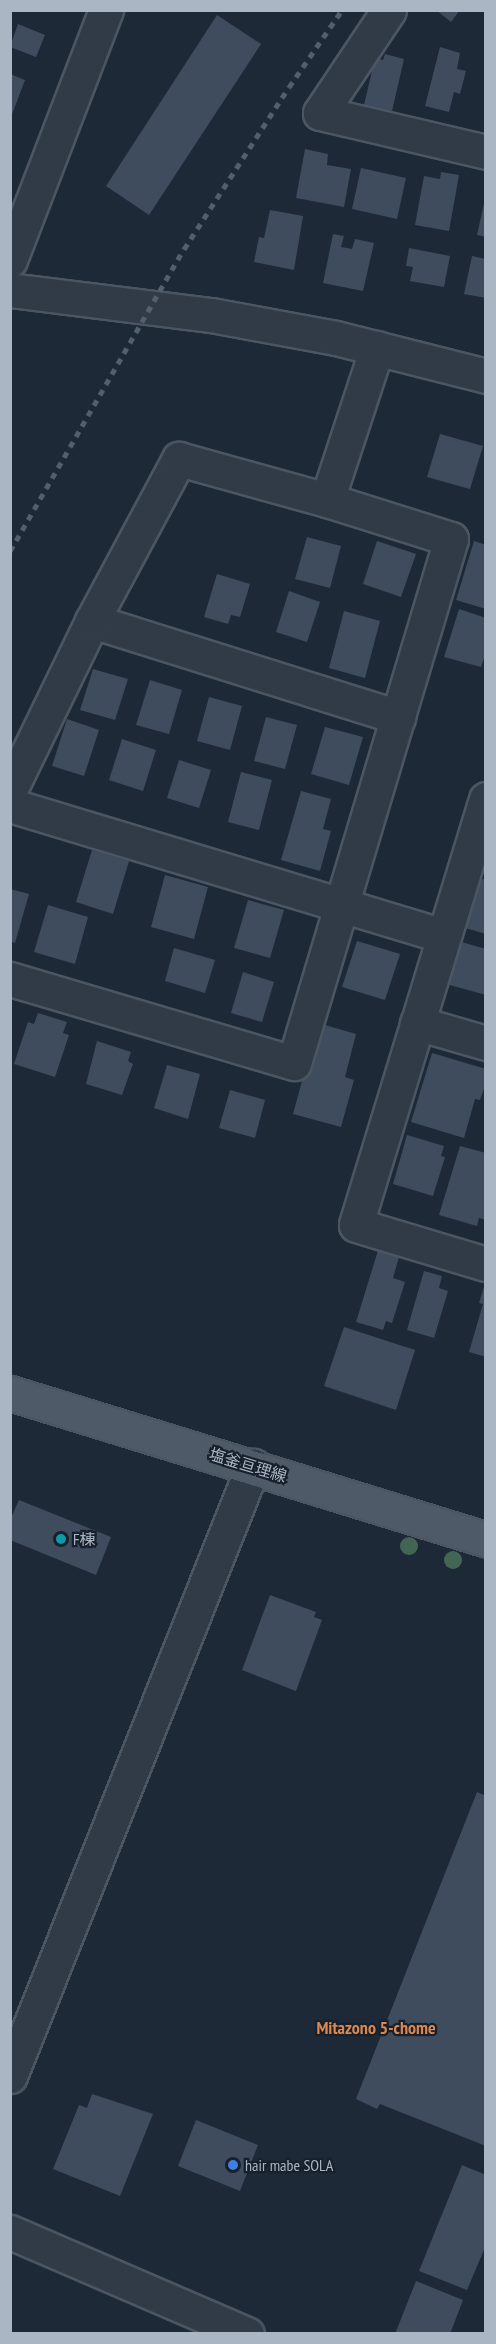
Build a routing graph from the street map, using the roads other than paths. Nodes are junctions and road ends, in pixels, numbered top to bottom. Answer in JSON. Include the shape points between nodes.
{"nodes":[{"id":1,"x":106,"y":10,"type":"edge"},
{"id":2,"x":389,"y":10,"type":"edge"},
{"id":3,"x":486,"y":152,"type":"edge"},
{"id":4,"x":10,"y":260,"type":"edge"},
{"id":5,"x":10,"y":290,"type":"edge"},
{"id":6,"x":377,"y":348,"type":"junction"},
{"id":7,"x":486,"y":376,"type":"edge"},
{"id":8,"x":327,"y":500,"type":"junction"},
{"id":9,"x":92,"y":621,"type":"junction"},
{"id":10,"x":398,"y":717,"type":"junction"},
{"id":11,"x":10,"y":790,"type":"edge"},
{"id":12,"x":486,"y":799,"type":"edge"},
{"id":13,"x":10,"y":805,"type":"edge"},
{"id":14,"x":342,"y":906,"type":"junction"},
{"id":15,"x":444,"y":936,"type":"junction"},
{"id":16,"x":10,"y":979,"type":"edge"},
{"id":17,"x":417,"y":1023,"type":"junction"},
{"id":18,"x":486,"y":1043,"type":"edge"},
{"id":19,"x":486,"y":1264,"type":"edge"},
{"id":20,"x":10,"y":1393,"type":"edge"},
{"id":21,"x":253,"y":1466,"type":"junction"},
{"id":22,"x":486,"y":1539,"type":"edge"},
{"id":23,"x":10,"y":2076,"type":"edge"},
{"id":24,"x":10,"y":2232,"type":"edge"},
{"id":25,"x":247,"y":2334,"type":"edge"}],
"edges":[{"from":1,"to":4,"type":"street"},
{"from":2,"to":3,"type":"street","via":[[320,113]]},
{"from":5,"to":6,"type":"street","via":[[211,315]]},
{"from":6,"to":7,"type":"street"},
{"from":6,"to":8,"type":"street"},
{"from":8,"to":9,"type":"street","via":[[179,459]]},
{"from":8,"to":10,"type":"street","via":[[451,539]]},
{"from":9,"to":10,"type":"street"},
{"from":9,"to":11,"type":"street"},
{"from":10,"to":14,"type":"street"},
{"from":12,"to":15,"type":"street"},
{"from":13,"to":14,"type":"street"},
{"from":14,"to":15,"type":"street"},
{"from":14,"to":16,"type":"street","via":[[294,1064]]},
{"from":15,"to":17,"type":"street"},
{"from":17,"to":18,"type":"street"},
{"from":17,"to":19,"type":"street","via":[[356,1225]]},
{"from":20,"to":21,"type":"main road","name":"塩釜亘理線"},
{"from":21,"to":22,"type":"main road","name":"塩釜亘理線"},
{"from":21,"to":23,"type":"street"},
{"from":24,"to":25,"type":"street"}]}
